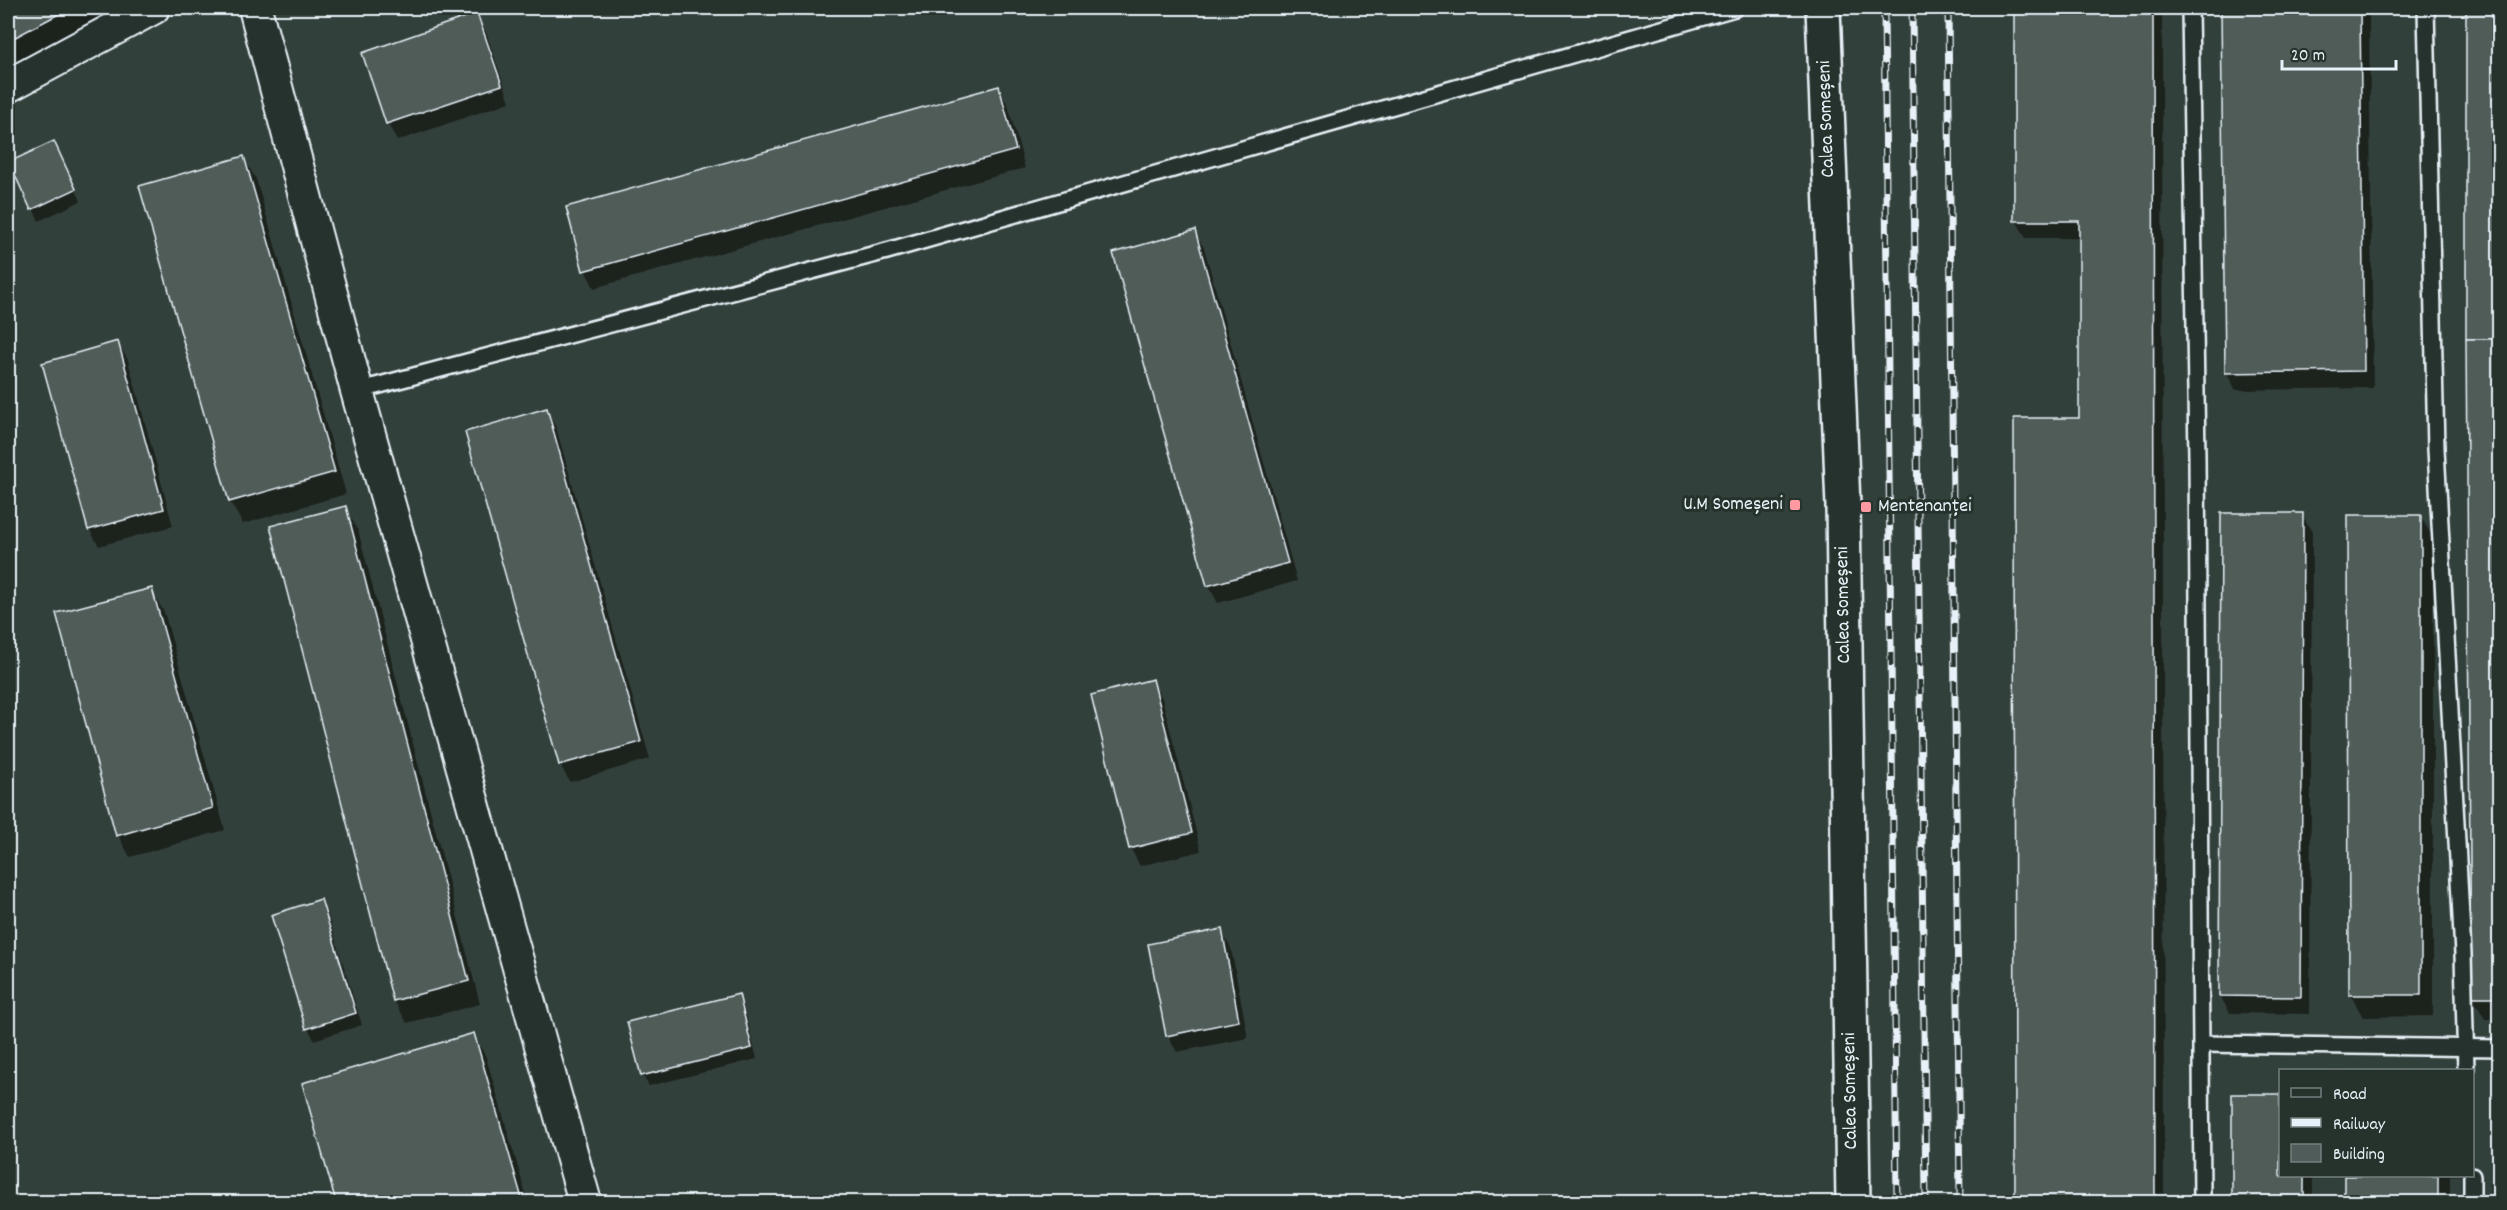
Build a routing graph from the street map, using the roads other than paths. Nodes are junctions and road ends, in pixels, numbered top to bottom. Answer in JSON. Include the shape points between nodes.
{"nodes":[{"id":1,"x":153,"y":8,"type":"edge"},
{"id":2,"x":255,"y":8,"type":"edge"},
{"id":3,"x":1735,"y":8,"type":"edge"},
{"id":4,"x":1823,"y":8,"type":"edge"},
{"id":5,"x":2190,"y":8,"type":"edge"},
{"id":6,"x":2426,"y":8,"type":"edge"},
{"id":7,"x":8,"y":86,"type":"edge"},
{"id":8,"x":357,"y":391,"type":"junction"},
{"id":9,"x":2202,"y":1044,"type":"junction"},
{"id":10,"x":2499,"y":1048,"type":"edge"},
{"id":11,"x":2464,"y":1049,"type":"junction"},
{"id":12,"x":2466,"y":1069,"type":"edge"},
{"id":13,"x":2472,"y":1177,"type":"edge"},
{"id":14,"x":585,"y":1203,"type":"edge"},
{"id":15,"x":1853,"y":1203,"type":"edge"},
{"id":16,"x":2202,"y":1203,"type":"edge"},
{"id":17,"x":2472,"y":1203,"type":"edge"}],
"edges":[{"from":1,"to":7,"type":"street"},
{"from":2,"to":8,"type":"street"},
{"from":3,"to":8,"type":"lane","via":[[899,248]]},
{"from":4,"to":15,"type":"main road","name":"Calea Someșeni","via":[[1843,512]]},
{"from":5,"to":9,"type":"lane"},
{"from":6,"to":11,"type":"lane","via":[[2436,449],[2463,954]]},
{"from":8,"to":14,"type":"street"},
{"from":9,"to":11,"type":"lane"},
{"from":9,"to":16,"type":"lane"},
{"from":10,"to":11,"type":"lane"},
{"from":11,"to":12,"type":"lane"},
{"from":13,"to":17,"type":"lane"}]}
